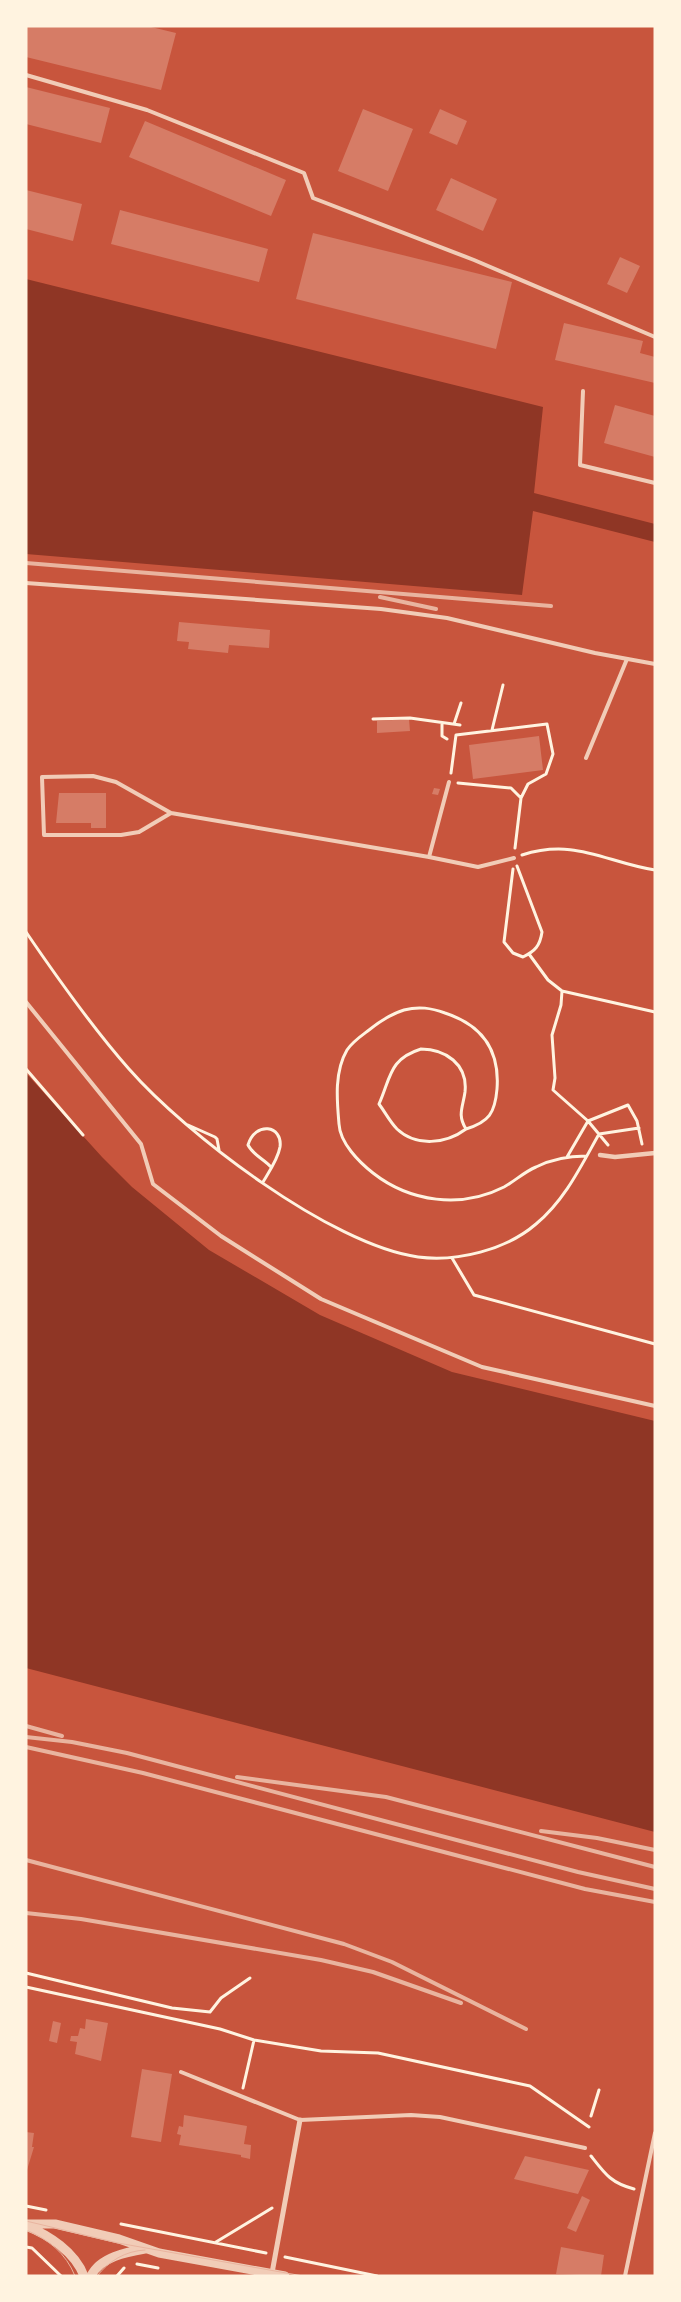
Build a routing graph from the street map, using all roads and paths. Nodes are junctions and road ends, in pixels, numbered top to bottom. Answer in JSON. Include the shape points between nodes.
{"nodes":[{"id":1,"x":26,"y":75,"type":"edge"},
{"id":2,"x":655,"y":337,"type":"edge"},
{"id":3,"x":583,"y":391,"type":"dead end"},
{"id":4,"x":655,"y":484,"type":"edge"},
{"id":5,"x":26,"y":583,"type":"edge"},
{"id":6,"x":627,"y":659,"type":"junction"},
{"id":7,"x":655,"y":664,"type":"edge"},
{"id":8,"x":503,"y":685,"type":"dead end"},
{"id":9,"x":461,"y":703,"type":"dead end"},
{"id":10,"x":373,"y":719,"type":"dead end"},
{"id":11,"x":442,"y":724,"type":"junction"},
{"id":12,"x":454,"y":724,"type":"junction"},
{"id":13,"x":460,"y":725,"type":"dead end"},
{"id":14,"x":492,"y":731,"type":"junction"},
{"id":15,"x":447,"y":739,"type":"dead end"},
{"id":16,"x":586,"y":758,"type":"dead end"},
{"id":17,"x":449,"y":782,"type":"junction"},
{"id":18,"x":521,"y":798,"type":"junction"},
{"id":19,"x":171,"y":813,"type":"junction"},
{"id":20,"x":429,"y":856,"type":"junction"},
{"id":21,"x":514,"y":858,"type":"junction"},
{"id":22,"x":655,"y":870,"type":"edge"},
{"id":23,"x":26,"y":932,"type":"edge"},
{"id":24,"x":529,"y":954,"type":"junction"},
{"id":25,"x":562,"y":991,"type":"junction"},
{"id":26,"x":26,"y":1002,"type":"edge"},
{"id":27,"x":655,"y":1012,"type":"edge"},
{"id":28,"x":26,"y":1069,"type":"edge"},
{"id":29,"x":588,"y":1121,"type":"junction"},
{"id":30,"x":185,"y":1124,"type":"junction"},
{"id":31,"x":639,"y":1128,"type":"junction"},
{"id":32,"x":466,"y":1129,"type":"junction"},
{"id":33,"x":599,"y":1134,"type":"junction"},
{"id":34,"x":83,"y":1135,"type":"dead end"},
{"id":35,"x":606,"y":1141,"type":"dead end"},
{"id":36,"x":220,"y":1151,"type":"junction"},
{"id":37,"x":655,"y":1153,"type":"edge"},
{"id":38,"x":643,"y":1154,"type":"junction"},
{"id":39,"x":600,"y":1155,"type":"dead end"},
{"id":40,"x":580,"y":1156,"type":"dead end"},
{"id":41,"x":567,"y":1157,"type":"junction"},
{"id":42,"x":271,"y":1167,"type":"junction"},
{"id":43,"x":263,"y":1182,"type":"junction"},
{"id":44,"x":452,"y":1258,"type":"junction"},
{"id":45,"x":655,"y":1344,"type":"edge"},
{"id":46,"x":655,"y":1406,"type":"edge"},
{"id":47,"x":26,"y":1973,"type":"edge"},
{"id":48,"x":250,"y":1978,"type":"dead end"},
{"id":49,"x":26,"y":1986,"type":"edge"},
{"id":50,"x":254,"y":2040,"type":"junction"},
{"id":51,"x":182,"y":2072,"type":"dead end"},
{"id":52,"x":599,"y":2090,"type":"dead end"},
{"id":53,"x":242,"y":2096,"type":"junction"},
{"id":54,"x":591,"y":2116,"type":"dead end"},
{"id":55,"x":300,"y":2120,"type":"junction"},
{"id":56,"x":589,"y":2126,"type":"dead end"},
{"id":57,"x":655,"y":2133,"type":"edge"},
{"id":58,"x":585,"y":2148,"type":"joint"},
{"id":59,"x":626,"y":2187,"type":"dead end"},
{"id":60,"x":286,"y":2200,"type":"junction"},
{"id":61,"x":26,"y":2225,"type":"edge"},
{"id":62,"x":215,"y":2243,"type":"dead end"},
{"id":63,"x":26,"y":2247,"type":"edge"},
{"id":64,"x":148,"y":2249,"type":"junction"},
{"id":65,"x":165,"y":2269,"type":"dead end"},
{"id":66,"x":272,"y":2274,"type":"junction"},
{"id":67,"x":61,"y":2276,"type":"edge"},
{"id":68,"x":84,"y":2276,"type":"edge"},
{"id":69,"x":91,"y":2276,"type":"edge"},
{"id":70,"x":117,"y":2276,"type":"edge"},
{"id":71,"x":285,"y":2276,"type":"edge"},
{"id":72,"x":625,"y":2276,"type":"edge"}],
"edges":[{"from":1,"to":2,"type":"lane","via":[[147,110],[304,173],[312,198],[474,260]]},
{"from":3,"to":4,"type":"lane","via":[[580,465]]},
{"from":5,"to":6,"type":"lane","via":[[391,610],[447,618]]},
{"from":6,"to":7,"type":"lane"},
{"from":6,"to":16,"type":"lane"},
{"from":8,"to":14,"type":"path"},
{"from":9,"to":12,"type":"path"},
{"from":10,"to":11,"type":"path","via":[[410,718]]},
{"from":11,"to":12,"type":"path"},
{"from":11,"to":15,"type":"path","via":[[442,736]]},
{"from":12,"to":13,"type":"path"},
{"from":14,"to":17,"type":"path","via":[[456,735]]},
{"from":14,"to":18,"type":"path","via":[[547,724],[553,754],[546,774],[528,784]]},
{"from":17,"to":18,"type":"path","via":[[512,788]]},
{"from":17,"to":20,"type":"lane"},
{"from":18,"to":21,"type":"path"},
{"from":19,"to":19,"type":"lane","via":[[116,782],[93,776],[42,777],[44,835],[139,832]]},
{"from":19,"to":20,"type":"lane"},
{"from":20,"to":21,"type":"lane","via":[[478,867]]},
{"from":21,"to":22,"type":"path","via":[[541,849],[577,849]]},
{"from":21,"to":24,"type":"path","via":[[542,932],[541,943]]},
{"from":21,"to":24,"type":"path","via":[[504,942],[513,953],[523,957]]},
{"from":23,"to":30,"type":"path","via":[[60,982],[128,1069]]},
{"from":24,"to":25,"type":"path","via":[[548,980]]},
{"from":25,"to":27,"type":"path"},
{"from":25,"to":29,"type":"path","via":[[552,1035],[553,1090]]},
{"from":26,"to":46,"type":"lane","via":[[141,1144],[153,1184],[221,1236],[321,1299],[482,1367]]},
{"from":28,"to":34,"type":"path"},
{"from":29,"to":31,"type":"path","via":[[628,1105]]},
{"from":29,"to":33,"type":"path"},
{"from":29,"to":41,"type":"path"},
{"from":30,"to":36,"type":"path"},
{"from":30,"to":36,"type":"path","via":[[218,1139]]},
{"from":31,"to":33,"type":"path"},
{"from":31,"to":38,"type":"path"},
{"from":32,"to":32,"type":"path","via":[[460,1121],[465,1080],[451,1057],[440,1050],[421,1048],[398,1060],[390,1072],[379,1104],[396,1128],[426,1142],[444,1141]]},
{"from":32,"to":41,"type":"path","via":[[483,1124],[490,1116],[496,1100],[497,1083],[495,1060],[489,1044],[462,1018],[436,1009],[405,1010],[382,1020],[347,1050],[336,1098],[339,1126],[348,1147],[362,1165],[384,1182],[416,1197],[446,1201],[478,1197],[503,1187],[535,1167]]},
{"from":33,"to":35,"type":"path"},
{"from":33,"to":44,"type":"path","via":[[576,1176],[557,1203],[536,1224],[513,1239]]},
{"from":36,"to":43,"type":"path"},
{"from":37,"to":38,"type":"street"},
{"from":38,"to":39,"type":"street"},
{"from":40,"to":41,"type":"path"},
{"from":42,"to":42,"type":"path","via":[[280,1146],[279,1137],[264,1127],[256,1130],[248,1145],[251,1152]]},
{"from":42,"to":43,"type":"path"},
{"from":43,"to":44,"type":"path","via":[[335,1227],[385,1248],[418,1257]]},
{"from":44,"to":45,"type":"path","via":[[474,1295]]},
{"from":47,"to":48,"type":"path","via":[[172,2008],[210,2012],[221,1998]]},
{"from":49,"to":50,"type":"path","via":[[220,2029]]},
{"from":50,"to":53,"type":"path"},
{"from":50,"to":56,"type":"path","via":[[321,2051],[378,2054],[530,2086]]},
{"from":51,"to":53,"type":"lane"},
{"from":52,"to":54,"type":"path"},
{"from":53,"to":55,"type":"lane"},
{"from":55,"to":58,"type":"lane","via":[[440,2118]]},
{"from":55,"to":60,"type":"street"},
{"from":57,"to":72,"type":"lane"},
{"from":58,"to":59,"type":"path","via":[[605,2175],[619,2186]]},
{"from":60,"to":62,"type":"path"},
{"from":60,"to":66,"type":"street"},
{"from":61,"to":64,"type":"street","via":[[54,2224],[119,2238]]},
{"from":61,"to":68,"type":"street","via":[[54,2241],[76,2262]]},
{"from":63,"to":67,"type":"path","via":[[32,2248]]},
{"from":64,"to":66,"type":"street"},
{"from":64,"to":69,"type":"street","via":[[108,2260],[93,2270]]},
{"from":65,"to":70,"type":"path","via":[[129,2265]]},
{"from":66,"to":71,"type":"street"}]}
